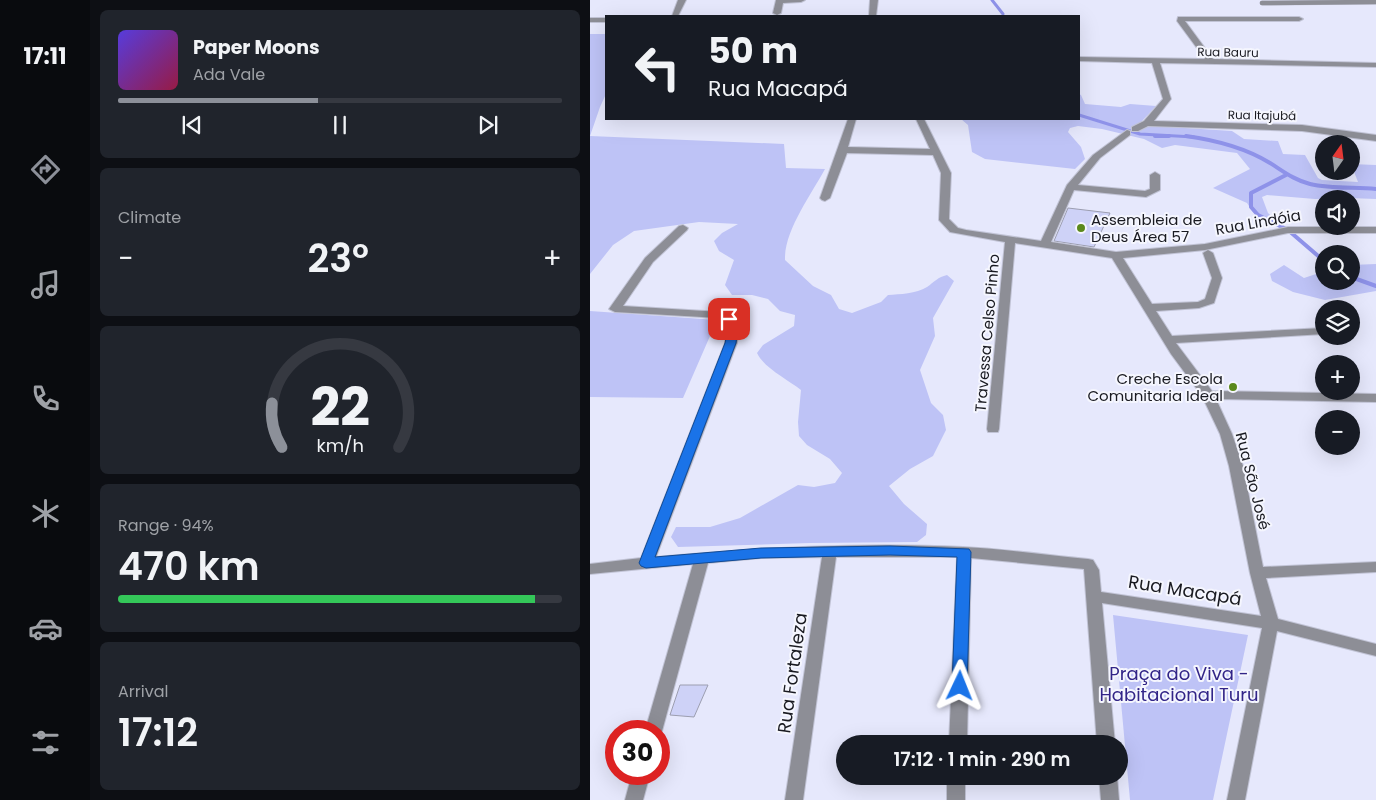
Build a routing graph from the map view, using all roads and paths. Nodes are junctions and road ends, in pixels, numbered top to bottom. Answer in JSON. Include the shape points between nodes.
{"nodes":[{"id":1,"x":682,"y":0,"type":"edge"},
{"id":2,"x":780,"y":0,"type":"edge"},
{"id":3,"x":801,"y":0,"type":"edge"},
{"id":4,"x":874,"y":0,"type":"edge"},
{"id":5,"x":1376,"y":2,"type":"edge"},
{"id":6,"x":1262,"y":3,"type":"dead end"},
{"id":7,"x":777,"y":12,"type":"dead end"},
{"id":8,"x":675,"y":15,"type":"edge"},
{"id":9,"x":873,"y":15,"type":"edge"},
{"id":10,"x":1299,"y":19,"type":"dead end"},
{"id":11,"x":590,"y":20,"type":"edge"},
{"id":12,"x":605,"y":20,"type":"edge"},
{"id":13,"x":1080,"y":59,"type":"edge"},
{"id":14,"x":1156,"y":62,"type":"junction"},
{"id":15,"x":1212,"y":63,"type":"junction"},
{"id":16,"x":1376,"y":65,"type":"edge"},
{"id":17,"x":852,"y":120,"type":"edge"},
{"id":18,"x":920,"y":120,"type":"edge"},
{"id":19,"x":1147,"y":123,"type":"junction"},
{"id":20,"x":1376,"y":138,"type":"edge"},
{"id":21,"x":843,"y":150,"type":"junction"},
{"id":22,"x":935,"y":152,"type":"junction"},
{"id":23,"x":1156,"y":175,"type":"dead end"},
{"id":24,"x":1070,"y":187,"type":"junction"},
{"id":25,"x":825,"y":198,"type":"dead end"},
{"id":26,"x":683,"y":228,"type":"dead end"},
{"id":27,"x":1376,"y":230,"type":"edge"},
{"id":28,"x":1010,"y":240,"type":"junction"},
{"id":29,"x":1045,"y":244,"type":"junction"},
{"id":30,"x":1208,"y":253,"type":"dead end"},
{"id":31,"x":1116,"y":255,"type":"junction"},
{"id":32,"x":1148,"y":308,"type":"junction"},
{"id":33,"x":1315,"y":332,"type":"edge"},
{"id":34,"x":1169,"y":340,"type":"junction"},
{"id":35,"x":1208,"y":395,"type":"junction"},
{"id":36,"x":1376,"y":398,"type":"edge"},
{"id":37,"x":993,"y":429,"type":"dead end"},
{"id":38,"x":830,"y":552,"type":"junction"},
{"id":39,"x":964,"y":552,"type":"junction"},
{"id":40,"x":702,"y":559,"type":"junction"},
{"id":41,"x":646,"y":563,"type":"junction"},
{"id":42,"x":1376,"y":567,"type":"edge"},
{"id":43,"x":590,"y":569,"type":"edge"},
{"id":44,"x":1257,"y":573,"type":"junction"},
{"id":45,"x":1093,"y":596,"type":"junction"},
{"id":46,"x":1271,"y":623,"type":"junction"},
{"id":47,"x":1376,"y":650,"type":"edge"},
{"id":48,"x":656,"y":720,"type":"edge"},
{"id":49,"x":958,"y":735,"type":"edge"},
{"id":50,"x":1105,"y":735,"type":"edge"},
{"id":51,"x":638,"y":785,"type":"edge"},
{"id":52,"x":956,"y":785,"type":"edge"},
{"id":53,"x":1109,"y":785,"type":"edge"},
{"id":54,"x":634,"y":800,"type":"edge"},
{"id":55,"x":794,"y":800,"type":"edge"},
{"id":56,"x":956,"y":800,"type":"edge"},
{"id":57,"x":1110,"y":800,"type":"edge"},
{"id":58,"x":1236,"y":800,"type":"edge"}],
"edges":[{"from":1,"to":8,"type":"street"},
{"from":2,"to":3,"type":"street"},
{"from":2,"to":7,"type":"street"},
{"from":4,"to":9,"type":"street"},
{"from":5,"to":6,"type":"lane"},
{"from":10,"to":15,"type":"street","via":[[1181,19]]},
{"from":11,"to":12,"type":"street"},
{"from":13,"to":14,"type":"street","name":"Rua Bauru"},
{"from":14,"to":15,"type":"street","name":"Rua Bauru"},
{"from":14,"to":19,"type":"street","via":[[1167,98]]},
{"from":15,"to":16,"type":"street","name":"Rua Bauru"},
{"from":17,"to":21,"type":"street"},
{"from":18,"to":22,"type":"street","name":"Rua Lindóia"},
{"from":19,"to":20,"type":"street","name":"Rua Itajubá","via":[[1302,128]]},
{"from":19,"to":24,"type":"street","via":[[1130,131],[1096,156]]},
{"from":21,"to":22,"type":"street"},
{"from":21,"to":25,"type":"street"},
{"from":22,"to":28,"type":"street","name":"Rua Lindóia","via":[[946,173],[944,220],[948,225],[966,234]]},
{"from":23,"to":24,"type":"street","via":[[1155,190],[1146,194]]},
{"from":24,"to":29,"type":"street"},
{"from":26,"to":41,"type":"street","via":[[649,260],[615,310],[721,316],[729,319],[732,334]]},
{"from":27,"to":31,"type":"street","name":"Rua Lindóia","via":[[1288,230],[1205,246]]},
{"from":28,"to":29,"type":"street","name":"Rua Lindóia"},
{"from":28,"to":37,"type":"street","name":"Travessa Celso Pinho"},
{"from":29,"to":31,"type":"street","name":"Rua Lindóia"},
{"from":30,"to":32,"type":"street","via":[[1217,278],[1210,301],[1200,305]]},
{"from":31,"to":32,"type":"street","name":"Rua São José"},
{"from":32,"to":34,"type":"street","name":"Rua São José"},
{"from":33,"to":34,"type":"street"},
{"from":34,"to":35,"type":"street","name":"Rua São José"},
{"from":35,"to":36,"type":"street"},
{"from":35,"to":44,"type":"street","name":"Rua São José","via":[[1236,466]]},
{"from":38,"to":39,"type":"street"},
{"from":38,"to":40,"type":"street","via":[[761,553]]},
{"from":38,"to":55,"type":"street","name":"Rua Fortaleza"},
{"from":39,"to":45,"type":"street","via":[[1088,564],[1092,570]]},
{"from":39,"to":49,"type":"street"},
{"from":40,"to":41,"type":"street"},
{"from":40,"to":48,"type":"street"},
{"from":41,"to":43,"type":"street"},
{"from":42,"to":44,"type":"street"},
{"from":44,"to":46,"type":"street","name":"Rua São José"},
{"from":45,"to":46,"type":"street","name":"Rua Macapá"},
{"from":45,"to":50,"type":"street"},
{"from":46,"to":47,"type":"street","name":"Rua Macapá"},
{"from":46,"to":58,"type":"street"},
{"from":51,"to":54,"type":"street"},
{"from":52,"to":56,"type":"street"},
{"from":53,"to":57,"type":"street"}]}
